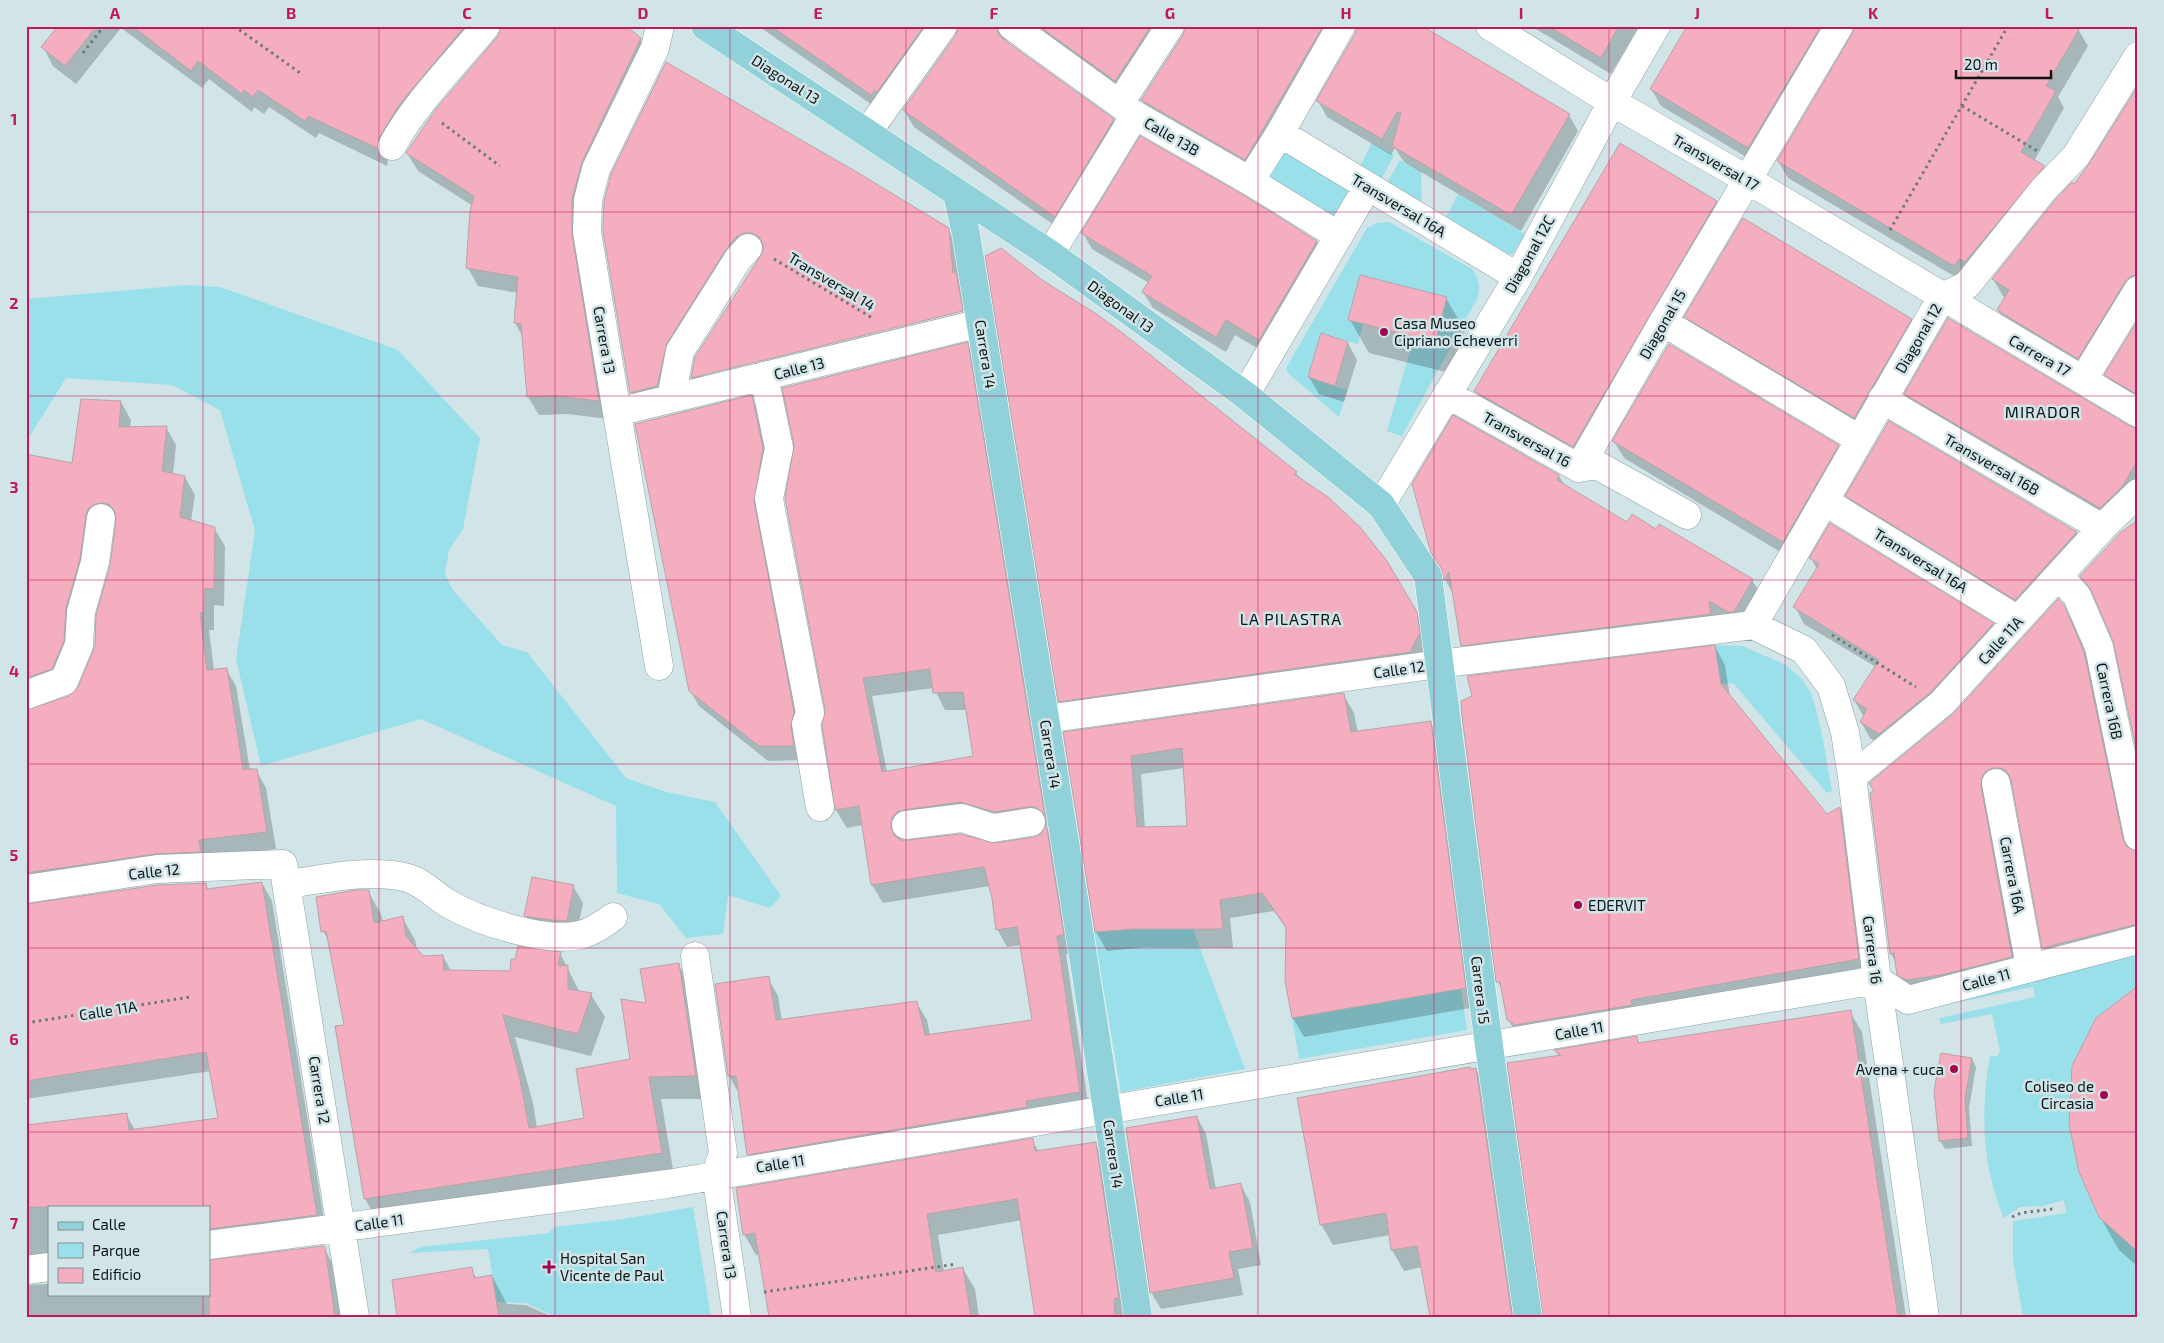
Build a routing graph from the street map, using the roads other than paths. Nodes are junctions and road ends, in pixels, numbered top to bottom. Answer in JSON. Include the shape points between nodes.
{"nodes":[{"id":1,"x":486,"y":26,"type":"edge"},
{"id":2,"x":660,"y":26,"type":"edge"},
{"id":3,"x":705,"y":26,"type":"edge"},
{"id":4,"x":943,"y":26,"type":"edge"},
{"id":5,"x":1012,"y":26,"type":"edge"},
{"id":6,"x":1170,"y":26,"type":"edge"},
{"id":7,"x":1341,"y":26,"type":"edge"},
{"id":8,"x":1490,"y":26,"type":"edge"},
{"id":9,"x":1656,"y":26,"type":"edge"},
{"id":10,"x":1839,"y":26,"type":"edge"},
{"id":11,"x":2138,"y":56,"type":"edge"},
{"id":12,"x":1612,"y":102,"type":"junction"},
{"id":13,"x":1128,"y":109,"type":"junction"},
{"id":14,"x":867,"y":133,"type":"junction"},
{"id":15,"x":1280,"y":133,"type":"junction"},
{"id":16,"x":392,"y":146,"type":"dead end"},
{"id":17,"x":1748,"y":180,"type":"junction"},
{"id":18,"x":1250,"y":181,"type":"junction"},
{"id":19,"x":1368,"y":186,"type":"junction"},
{"id":20,"x":957,"y":193,"type":"junction"},
{"id":21,"x":1339,"y":236,"type":"junction"},
{"id":22,"x":748,"y":248,"type":"road end"},
{"id":23,"x":1050,"y":254,"type":"junction"},
{"id":24,"x":1518,"y":276,"type":"junction"},
{"id":25,"x":2138,"y":290,"type":"edge"},
{"id":26,"x":1942,"y":297,"type":"junction"},
{"id":27,"x":1663,"y":322,"type":"junction"},
{"id":28,"x":981,"y":323,"type":"junction"},
{"id":29,"x":764,"y":376,"type":"junction"},
{"id":30,"x":2083,"y":380,"type":"junction"},
{"id":31,"x":1447,"y":394,"type":"junction"},
{"id":32,"x":1245,"y":395,"type":"junction"},
{"id":33,"x":671,"y":398,"type":"junction"},
{"id":34,"x":1882,"y":399,"type":"junction"},
{"id":35,"x":617,"y":412,"type":"junction"},
{"id":36,"x":2138,"y":413,"type":"edge"},
{"id":37,"x":1859,"y":440,"type":"junction"},
{"id":38,"x":1579,"y":468,"type":"junction"},
{"id":39,"x":2138,"y":492,"type":"edge"},
{"id":40,"x":1824,"y":500,"type":"junction"},
{"id":41,"x":1382,"y":505,"type":"junction"},
{"id":42,"x":1687,"y":515,"type":"dead end"},
{"id":43,"x":101,"y":518,"type":"dead end"},
{"id":44,"x":2102,"y":528,"type":"junction"},
{"id":45,"x":2059,"y":576,"type":"junction"},
{"id":46,"x":2018,"y":620,"type":"junction"},
{"id":47,"x":1753,"y":625,"type":"junction"},
{"id":48,"x":1439,"y":664,"type":"junction"},
{"id":49,"x":659,"y":666,"type":"dead end"},
{"id":50,"x":26,"y":695,"type":"edge"},
{"id":51,"x":1046,"y":719,"type":"junction"},
{"id":52,"x":1852,"y":777,"type":"junction"},
{"id":53,"x":1996,"y":782,"type":"dead end"},
{"id":54,"x":820,"y":807,"type":"dead end"},
{"id":55,"x":1044,"y":820,"type":"junction"},
{"id":56,"x":906,"y":825,"type":"dead end"},
{"id":57,"x":2138,"y":836,"type":"edge"},
{"id":58,"x":285,"y":874,"type":"junction"},
{"id":59,"x":26,"y":889,"type":"edge"},
{"id":60,"x":614,"y":917,"type":"dead end"},
{"id":61,"x":2138,"y":940,"type":"edge"},
{"id":62,"x":695,"y":956,"type":"dead end"},
{"id":63,"x":2030,"y":967,"type":"junction"},
{"id":64,"x":1877,"y":980,"type":"junction"},
{"id":65,"x":1489,"y":1046,"type":"junction"},
{"id":66,"x":1108,"y":1110,"type":"junction"},
{"id":67,"x":716,"y":1174,"type":"junction"},
{"id":68,"x":342,"y":1227,"type":"junction"},
{"id":69,"x":210,"y":1245,"type":"edge"},
{"id":70,"x":48,"y":1267,"type":"edge"},
{"id":71,"x":26,"y":1270,"type":"edge"},
{"id":72,"x":736,"y":1307,"type":"edge"},
{"id":73,"x":355,"y":1317,"type":"edge"},
{"id":74,"x":1138,"y":1317,"type":"edge"},
{"id":75,"x":1528,"y":1317,"type":"edge"},
{"id":76,"x":1925,"y":1317,"type":"edge"}],
"edges":[{"from":1,"to":16,"type":"street","via":[[420,105]]},
{"from":2,"to":35,"type":"street","name":"Carrera 13","via":[[655,48],[596,169],[588,200],[586,232]]},
{"from":3,"to":14,"type":"main road","name":"Diagonal 13"},
{"from":4,"to":14,"type":"street"},
{"from":5,"to":13,"type":"street","name":"Calle 13B"},
{"from":6,"to":13,"type":"street"},
{"from":7,"to":15,"type":"street"},
{"from":8,"to":12,"type":"street","name":"Transversal 17"},
{"from":9,"to":12,"type":"street","name":"Diagonal 12C"},
{"from":10,"to":17,"type":"street","name":"Diagonal 15"},
{"from":11,"to":26,"type":"street","name":"Diagonal 12","via":[[2076,156],[2044,189],[1968,285]]},
{"from":12,"to":17,"type":"street","name":"Transversal 17"},
{"from":12,"to":24,"type":"street","name":"Diagonal 12C"},
{"from":13,"to":18,"type":"street","name":"Calle 13B"},
{"from":13,"to":23,"type":"street"},
{"from":14,"to":20,"type":"main road","name":"Diagonal 13"},
{"from":15,"to":18,"type":"street"},
{"from":15,"to":19,"type":"street","name":"Transversal 16A"},
{"from":17,"to":26,"type":"street","name":"Transversal 17"},
{"from":17,"to":27,"type":"street","name":"Diagonal 15"},
{"from":18,"to":21,"type":"street","name":"Calle 13B"},
{"from":19,"to":21,"type":"street"},
{"from":19,"to":24,"type":"street","name":"Transversal 16A"},
{"from":20,"to":23,"type":"main road","name":"Diagonal 13"},
{"from":20,"to":28,"type":"main road","name":"Carrera 14"},
{"from":21,"to":32,"type":"street"},
{"from":22,"to":33,"type":"street","via":[[680,351]]},
{"from":23,"to":32,"type":"main road","name":"Diagonal 13"},
{"from":24,"to":31,"type":"street","name":"Diagonal 12C"},
{"from":25,"to":30,"type":"street"},
{"from":26,"to":30,"type":"street","name":"Carrera 17"},
{"from":26,"to":34,"type":"street","name":"Diagonal 12"},
{"from":27,"to":37,"type":"street"},
{"from":27,"to":38,"type":"street","name":"Diagonal 15"},
{"from":28,"to":29,"type":"street","name":"Calle 13"},
{"from":28,"to":51,"type":"main road","name":"Carrera 14"},
{"from":29,"to":33,"type":"street","name":"Calle 13"},
{"from":29,"to":54,"type":"street","via":[[779,448],[770,498],[771,510],[810,713],[806,724]]},
{"from":30,"to":36,"type":"street","name":"Carrera 17"},
{"from":31,"to":38,"type":"street","name":"Transversal 16"},
{"from":31,"to":41,"type":"street","name":"Diagonal 12C"},
{"from":32,"to":41,"type":"main road","name":"Diagonal 13"},
{"from":33,"to":35,"type":"street","name":"Calle 13"},
{"from":34,"to":37,"type":"street","name":"Diagonal 12"},
{"from":34,"to":44,"type":"street","name":"Transversal 16B"},
{"from":35,"to":49,"type":"street","name":"Carrera 13"},
{"from":37,"to":40,"type":"street","name":"Diagonal 12"},
{"from":38,"to":42,"type":"street","name":"Transversal 16","via":[[1597,465]]},
{"from":39,"to":44,"type":"street","name":"Calle 11A"},
{"from":40,"to":46,"type":"street","name":"Transversal 16A"},
{"from":40,"to":47,"type":"street","name":"Diagonal 12"},
{"from":41,"to":48,"type":"main road","name":"Diagonal 13","via":[[1428,576]]},
{"from":43,"to":50,"type":"street","via":[[81,612],[78,645],[70,667],[64,681]]},
{"from":44,"to":45,"type":"street","name":"Calle 11A"},
{"from":45,"to":46,"type":"street","name":"Calle 11A"},
{"from":45,"to":57,"type":"street","name":"Carrera 16B","via":[[2077,596],[2099,647]]},
{"from":46,"to":52,"type":"street","name":"Calle 11A","via":[[1942,703]]},
{"from":47,"to":48,"type":"street","name":"Calle 12"},
{"from":47,"to":52,"type":"street","name":"Carrera 16","via":[[1804,650],[1831,686],[1845,732]]},
{"from":48,"to":51,"type":"street","name":"Calle 12"},
{"from":48,"to":65,"type":"main road","name":"Carrera 15"},
{"from":51,"to":55,"type":"main road","name":"Carrera 14"},
{"from":52,"to":64,"type":"street","name":"Carrera 16"},
{"from":53,"to":63,"type":"street","name":"Carrera 16A"},
{"from":55,"to":56,"type":"street","via":[[993,828],[962,818]]},
{"from":55,"to":66,"type":"main road","name":"Carrera 14"},
{"from":58,"to":59,"type":"street","name":"Calle 12","via":[[157,869]]},
{"from":58,"to":60,"type":"street","name":"Calle 12","via":[[406,877],[484,921],[565,937],[590,931]]},
{"from":58,"to":68,"type":"street","name":"Carrera 12"},
{"from":61,"to":63,"type":"street","name":"Calle 11"},
{"from":62,"to":67,"type":"street","via":[[723,1153]]},
{"from":63,"to":64,"type":"street","name":"Calle 11","via":[[1908,1000]]},
{"from":64,"to":65,"type":"street","name":"Calle 11"},
{"from":64,"to":76,"type":"street","name":"Carrera 16"},
{"from":65,"to":66,"type":"street","name":"Calle 11"},
{"from":65,"to":75,"type":"main road","name":"Carrera 15"},
{"from":66,"to":67,"type":"street","name":"Calle 11"},
{"from":66,"to":74,"type":"main road","name":"Carrera 14"},
{"from":67,"to":68,"type":"street","name":"Calle 11","via":[[667,1184]]},
{"from":67,"to":72,"type":"street","name":"Carrera 13"},
{"from":68,"to":69,"type":"street","name":"Calle 11"},
{"from":68,"to":73,"type":"street","name":"Carrera 12"},
{"from":70,"to":71,"type":"street"}]}
